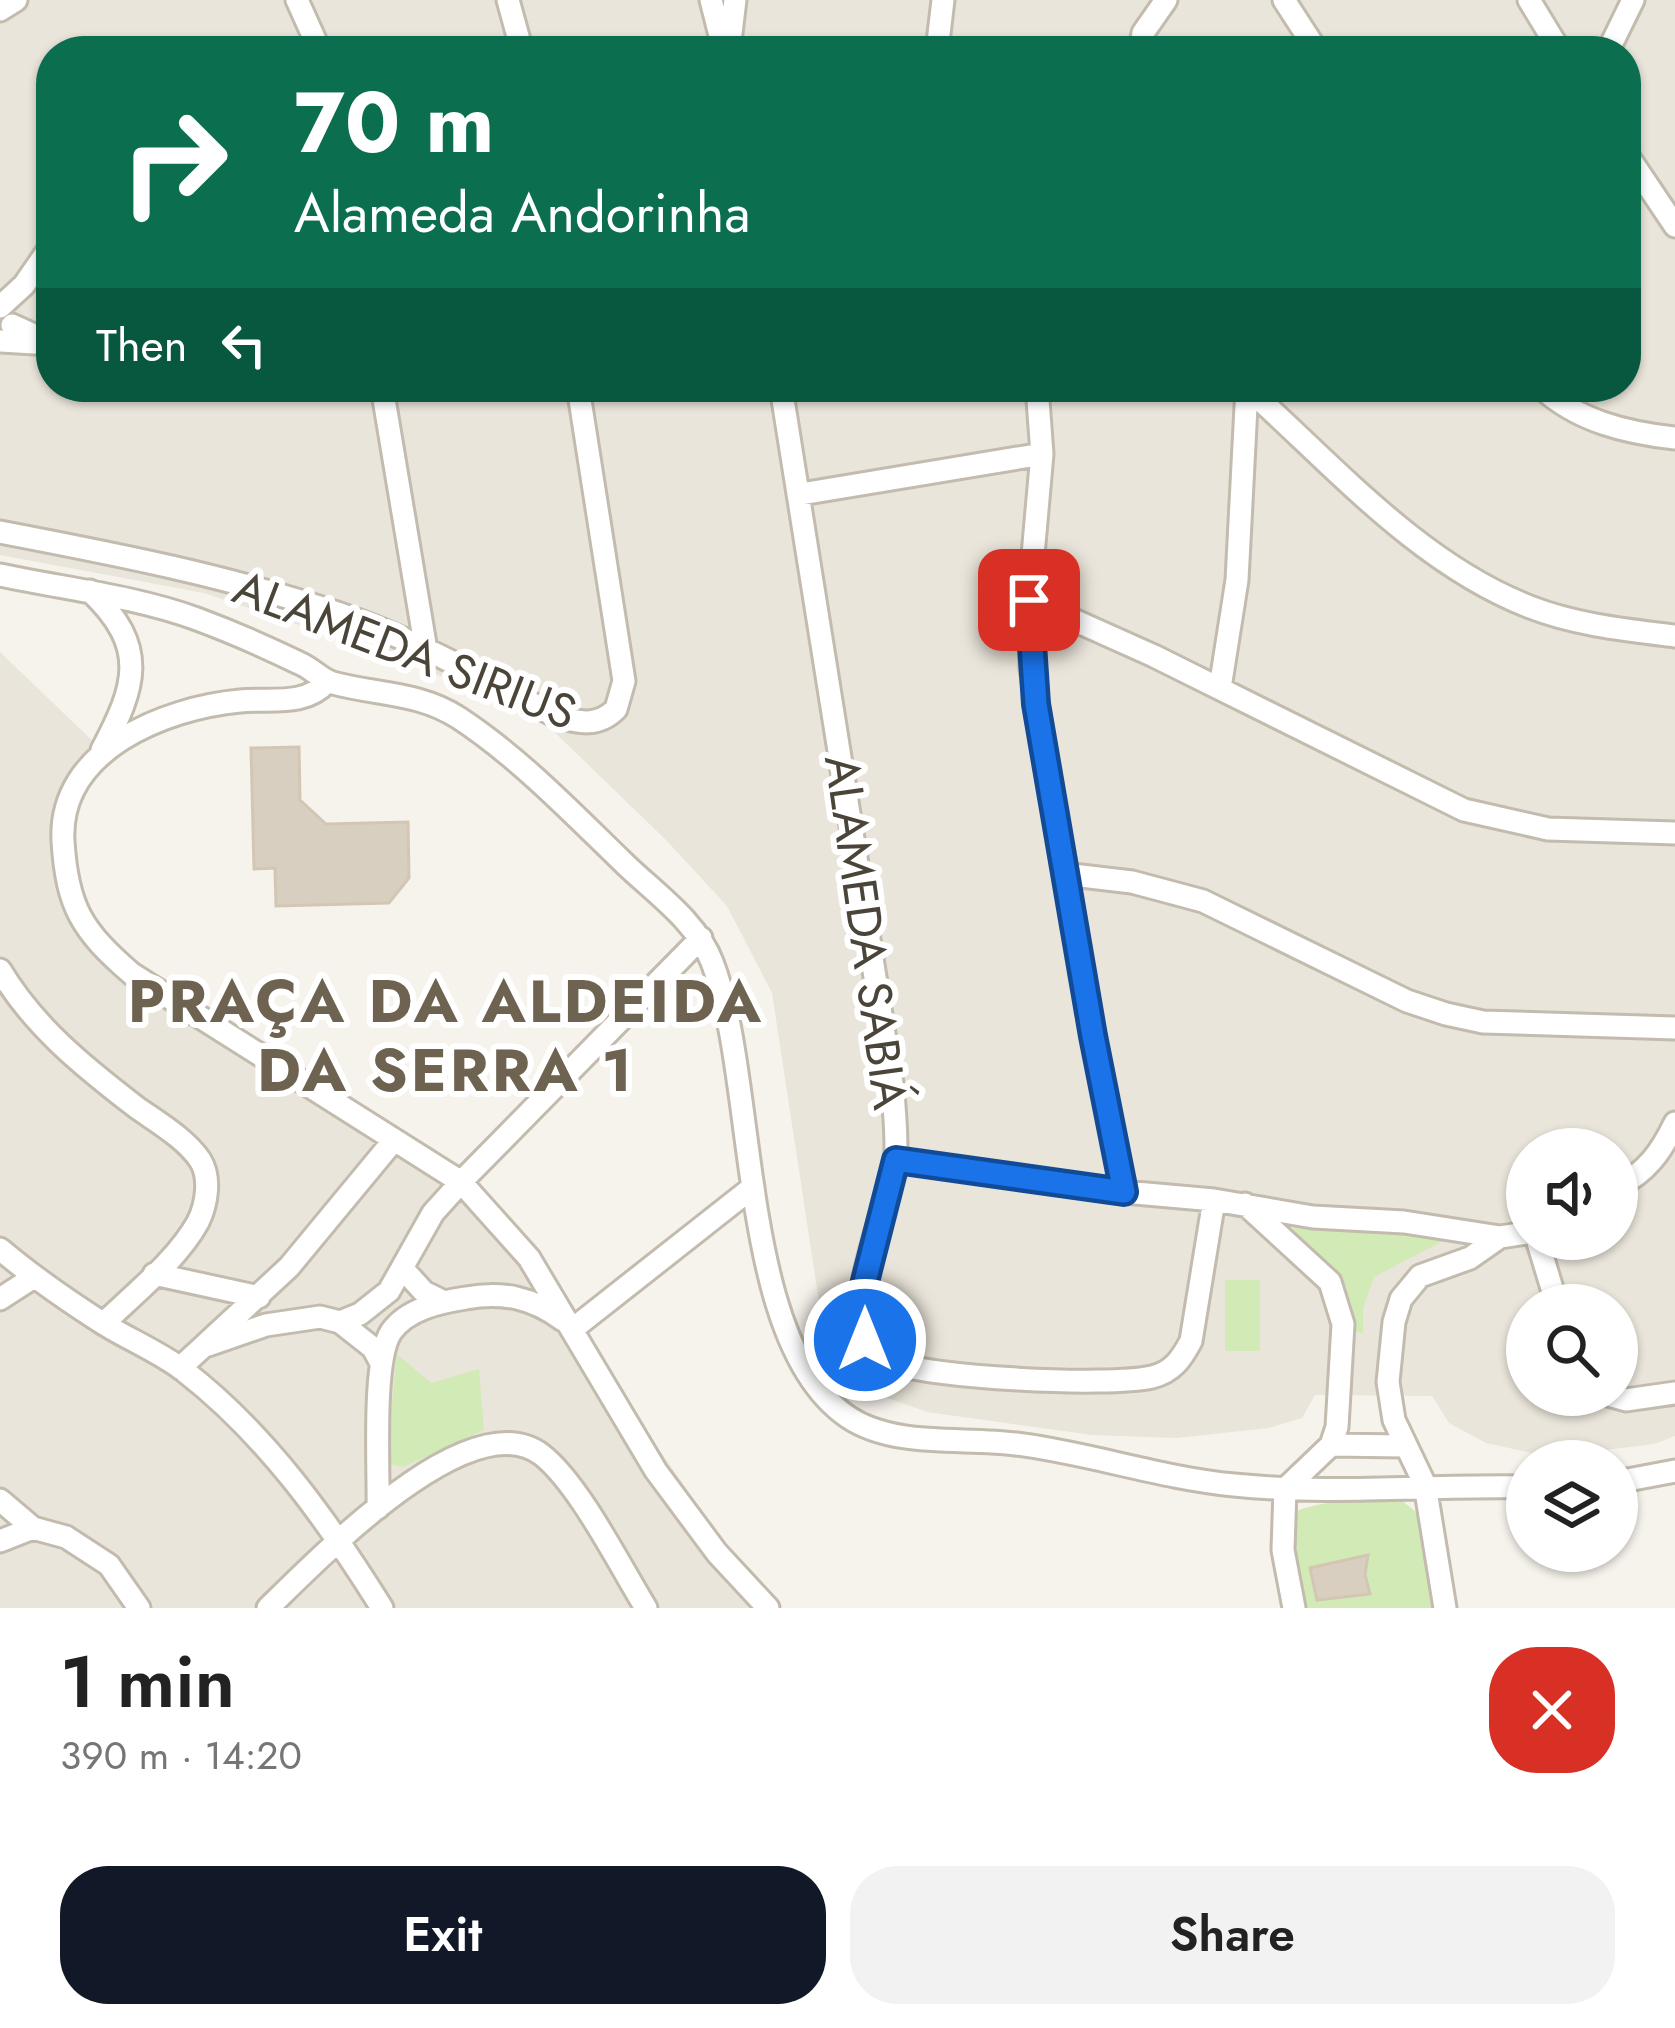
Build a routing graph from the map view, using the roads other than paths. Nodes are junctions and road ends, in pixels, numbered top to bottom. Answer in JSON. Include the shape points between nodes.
{"nodes":[{"id":1,"x":16,"y":0,"type":"edge"},
{"id":2,"x":297,"y":0,"type":"edge"},
{"id":3,"x":508,"y":0,"type":"edge"},
{"id":4,"x":711,"y":0,"type":"edge"},
{"id":5,"x":736,"y":0,"type":"edge"},
{"id":6,"x":943,"y":0,"type":"edge"},
{"id":7,"x":1166,"y":0,"type":"edge"},
{"id":8,"x":1284,"y":0,"type":"edge"},
{"id":9,"x":1528,"y":0,"type":"edge"},
{"id":10,"x":1633,"y":0,"type":"edge"},
{"id":11,"x":0,"y":10,"type":"edge"},
{"id":12,"x":313,"y":36,"type":"edge"},
{"id":13,"x":518,"y":36,"type":"edge"},
{"id":14,"x":722,"y":36,"type":"edge"},
{"id":15,"x":730,"y":36,"type":"edge"},
{"id":16,"x":939,"y":36,"type":"edge"},
{"id":17,"x":1142,"y":36,"type":"edge"},
{"id":18,"x":1307,"y":36,"type":"edge"},
{"id":19,"x":1551,"y":36,"type":"edge"},
{"id":20,"x":1615,"y":36,"type":"edge"},
{"id":21,"x":1641,"y":175,"type":"edge"},
{"id":22,"x":1675,"y":226,"type":"edge"},
{"id":23,"x":36,"y":269,"type":"edge"},
{"id":24,"x":4,"y":323,"type":"edge"},
{"id":25,"x":36,"y":337,"type":"edge"},
{"id":26,"x":385,"y":402,"type":"edge"},
{"id":27,"x":580,"y":402,"type":"edge"},
{"id":28,"x":784,"y":402,"type":"edge"},
{"id":29,"x":1038,"y":402,"type":"edge"},
{"id":30,"x":1246,"y":402,"type":"edge"},
{"id":31,"x":1264,"y":402,"type":"edge"},
{"id":32,"x":1564,"y":402,"type":"edge"},
{"id":33,"x":1675,"y":438,"type":"edge"},
{"id":34,"x":1042,"y":454,"type":"junction"},
{"id":35,"x":801,"y":494,"type":"junction"},
{"id":36,"x":0,"y":532,"type":"edge"},
{"id":37,"x":0,"y":575,"type":"edge"},
{"id":38,"x":90,"y":591,"type":"junction"},
{"id":39,"x":1029,"y":600,"type":"junction"},
{"id":40,"x":1675,"y":636,"type":"edge"},
{"id":41,"x":426,"y":650,"type":"junction"},
{"id":42,"x":327,"y":682,"type":"junction"},
{"id":43,"x":1220,"y":688,"type":"junction"},
{"id":44,"x":102,"y":750,"type":"junction"},
{"id":45,"x":1675,"y":833,"type":"edge"},
{"id":46,"x":1064,"y":874,"type":"junction"},
{"id":47,"x":701,"y":938,"type":"junction"},
{"id":48,"x":0,"y":970,"type":"edge"},
{"id":49,"x":1675,"y":1028,"type":"edge"},
{"id":50,"x":1675,"y":1123,"type":"edge"},
{"id":51,"x":394,"y":1139,"type":"junction"},
{"id":52,"x":896,"y":1160,"type":"junction"},
{"id":53,"x":1638,"y":1175,"type":"edge"},
{"id":54,"x":460,"y":1182,"type":"junction"},
{"id":55,"x":753,"y":1187,"type":"junction"},
{"id":56,"x":1124,"y":1192,"type":"junction"},
{"id":57,"x":1214,"y":1200,"type":"junction"},
{"id":58,"x":1245,"y":1204,"type":"junction"},
{"id":59,"x":1459,"y":1228,"type":"junction"},
{"id":60,"x":1506,"y":1236,"type":"edge"},
{"id":61,"x":1500,"y":1237,"type":"junction"},
{"id":62,"x":0,"y":1249,"type":"edge"},
{"id":63,"x":1470,"y":1258,"type":"junction"},
{"id":64,"x":402,"y":1268,"type":"junction"},
{"id":65,"x":154,"y":1274,"type":"junction"},
{"id":66,"x":34,"y":1277,"type":"junction"},
{"id":67,"x":259,"y":1297,"type":"junction"},
{"id":68,"x":0,"y":1299,"type":"edge"},
{"id":69,"x":444,"y":1302,"type":"junction"},
{"id":70,"x":340,"y":1322,"type":"junction"},
{"id":71,"x":104,"y":1324,"type":"junction"},
{"id":72,"x":574,"y":1328,"type":"junction"},
{"id":73,"x":208,"y":1345,"type":"junction"},
{"id":74,"x":381,"y":1363,"type":"junction"},
{"id":75,"x":179,"y":1368,"type":"junction"},
{"id":76,"x":1675,"y":1393,"type":"edge"},
{"id":77,"x":1638,"y":1398,"type":"edge"},
{"id":78,"x":1331,"y":1445,"type":"junction"},
{"id":79,"x":1404,"y":1446,"type":"junction"},
{"id":80,"x":1675,"y":1471,"type":"edge"},
{"id":81,"x":1638,"y":1478,"type":"edge"},
{"id":82,"x":1425,"y":1485,"type":"junction"},
{"id":83,"x":1506,"y":1486,"type":"edge"},
{"id":84,"x":1285,"y":1489,"type":"junction"},
{"id":85,"x":0,"y":1500,"type":"edge"},
{"id":86,"x":378,"y":1508,"type":"junction"},
{"id":87,"x":33,"y":1528,"type":"junction"},
{"id":88,"x":339,"y":1540,"type":"junction"},
{"id":89,"x":0,"y":1541,"type":"edge"},
{"id":90,"x":139,"y":1608,"type":"edge"},
{"id":91,"x":268,"y":1608,"type":"edge"},
{"id":92,"x":382,"y":1608,"type":"edge"},
{"id":93,"x":646,"y":1608,"type":"edge"},
{"id":94,"x":768,"y":1608,"type":"edge"},
{"id":95,"x":1294,"y":1608,"type":"edge"},
{"id":96,"x":1445,"y":1608,"type":"edge"}],
"edges":[{"from":1,"to":11,"type":"street"},
{"from":2,"to":12,"type":"street"},
{"from":3,"to":13,"type":"street"},
{"from":4,"to":14,"type":"street"},
{"from":5,"to":15,"type":"street"},
{"from":6,"to":16,"type":"street"},
{"from":7,"to":17,"type":"street"},
{"from":8,"to":18,"type":"street"},
{"from":9,"to":19,"type":"street"},
{"from":10,"to":20,"type":"street"},
{"from":21,"to":22,"type":"street"},
{"from":23,"to":24,"type":"street"},
{"from":24,"to":25,"type":"street"},
{"from":26,"to":41,"type":"street"},
{"from":27,"to":41,"type":"street","name":"ALAMEDA SIRIUS","via":[[624,681],[616,709],[599,721],[556,716]]},
{"from":28,"to":35,"type":"street","name":"ALAMEDA SABIÁ"},
{"from":29,"to":34,"type":"street"},
{"from":30,"to":43,"type":"street","via":[[1237,580]]},
{"from":31,"to":40,"type":"street","via":[[1438,558],[1479,584],[1589,625]]},
{"from":32,"to":33,"type":"street","via":[[1635,434]]},
{"from":34,"to":35,"type":"street"},
{"from":34,"to":39,"type":"street"},
{"from":35,"to":52,"type":"street","name":"ALAMEDA SABIÁ","via":[[893,1090]]},
{"from":36,"to":41,"type":"street","name":"ALAMEDA SIRIUS","via":[[176,566],[342,615]]},
{"from":37,"to":38,"type":"street"},
{"from":38,"to":42,"type":"street","via":[[219,628]]},
{"from":38,"to":44,"type":"street","via":[[121,627],[130,664],[129,700]]},
{"from":39,"to":43,"type":"street"},
{"from":39,"to":46,"type":"street","via":[[1030,669]]},
{"from":42,"to":44,"type":"street","via":[[310,697],[179,714]]},
{"from":42,"to":47,"type":"street","via":[[411,696],[456,716],[526,768]]},
{"from":43,"to":45,"type":"street","via":[[1464,810],[1548,829]]},
{"from":44,"to":51,"type":"street","via":[[76,785],[62,824],[72,904],[94,941],[132,974]]},
{"from":46,"to":49,"type":"street","via":[[1203,901],[1446,1014]]},
{"from":46,"to":56,"type":"street"},
{"from":47,"to":54,"type":"street"},
{"from":47,"to":55,"type":"street","via":[[722,997]]},
{"from":48,"to":65,"type":"street","via":[[59,1046],[202,1163],[205,1204],[197,1224]]},
{"from":50,"to":53,"type":"street"},
{"from":51,"to":54,"type":"street"},
{"from":51,"to":67,"type":"street"},
{"from":52,"to":56,"type":"street"},
{"from":52,"to":57,"type":"street","name":"ALAMEDA SABIÁ","via":[[859,1305],[861,1325],[886,1360],[931,1371],[1038,1380],[1169,1371],[1190,1341]]},
{"from":54,"to":64,"type":"street"},
{"from":54,"to":72,"type":"street","via":[[529,1258]]},
{"from":55,"to":72,"type":"street"},
{"from":55,"to":84,"type":"street","via":[[783,1326],[829,1402],[852,1420],[919,1438],[1049,1448]]},
{"from":56,"to":57,"type":"street"},
{"from":57,"to":58,"type":"street"},
{"from":58,"to":59,"type":"street"},
{"from":58,"to":78,"type":"street","via":[[1319,1271],[1338,1299],[1342,1361]]},
{"from":59,"to":61,"type":"street"},
{"from":59,"to":63,"type":"street"},
{"from":60,"to":61,"type":"street"},
{"from":61,"to":63,"type":"street"},
{"from":62,"to":66,"type":"street"},
{"from":63,"to":79,"type":"street","via":[[1420,1276],[1401,1299],[1388,1382]]},
{"from":64,"to":69,"type":"street"},
{"from":64,"to":70,"type":"street","via":[[376,1304]]},
{"from":65,"to":67,"type":"street"},
{"from":65,"to":71,"type":"street"},
{"from":66,"to":68,"type":"street"},
{"from":66,"to":71,"type":"street"},
{"from":67,"to":73,"type":"street"},
{"from":69,"to":72,"type":"street","via":[[503,1294]]},
{"from":69,"to":74,"type":"street","via":[[404,1319]]},
{"from":70,"to":73,"type":"street","via":[[302,1318]]},
{"from":70,"to":74,"type":"street"},
{"from":71,"to":75,"type":"street"},
{"from":72,"to":94,"type":"street","via":[[656,1471]]},
{"from":73,"to":75,"type":"street"},
{"from":74,"to":86,"type":"street"},
{"from":75,"to":88,"type":"street","via":[[249,1427]]},
{"from":76,"to":77,"type":"street"},
{"from":78,"to":79,"type":"street"},
{"from":78,"to":84,"type":"street"},
{"from":79,"to":82,"type":"street"},
{"from":80,"to":81,"type":"street"},
{"from":82,"to":83,"type":"street"},
{"from":82,"to":84,"type":"street"},
{"from":82,"to":96,"type":"street"},
{"from":84,"to":95,"type":"street","via":[[1283,1550]]},
{"from":85,"to":87,"type":"street"},
{"from":86,"to":88,"type":"street"},
{"from":86,"to":93,"type":"street","via":[[456,1454],[497,1442],[525,1446],[553,1465]]},
{"from":87,"to":89,"type":"street"},
{"from":87,"to":90,"type":"street","via":[[66,1537],[110,1565]]},
{"from":88,"to":91,"type":"street"},
{"from":88,"to":92,"type":"street"}]}
